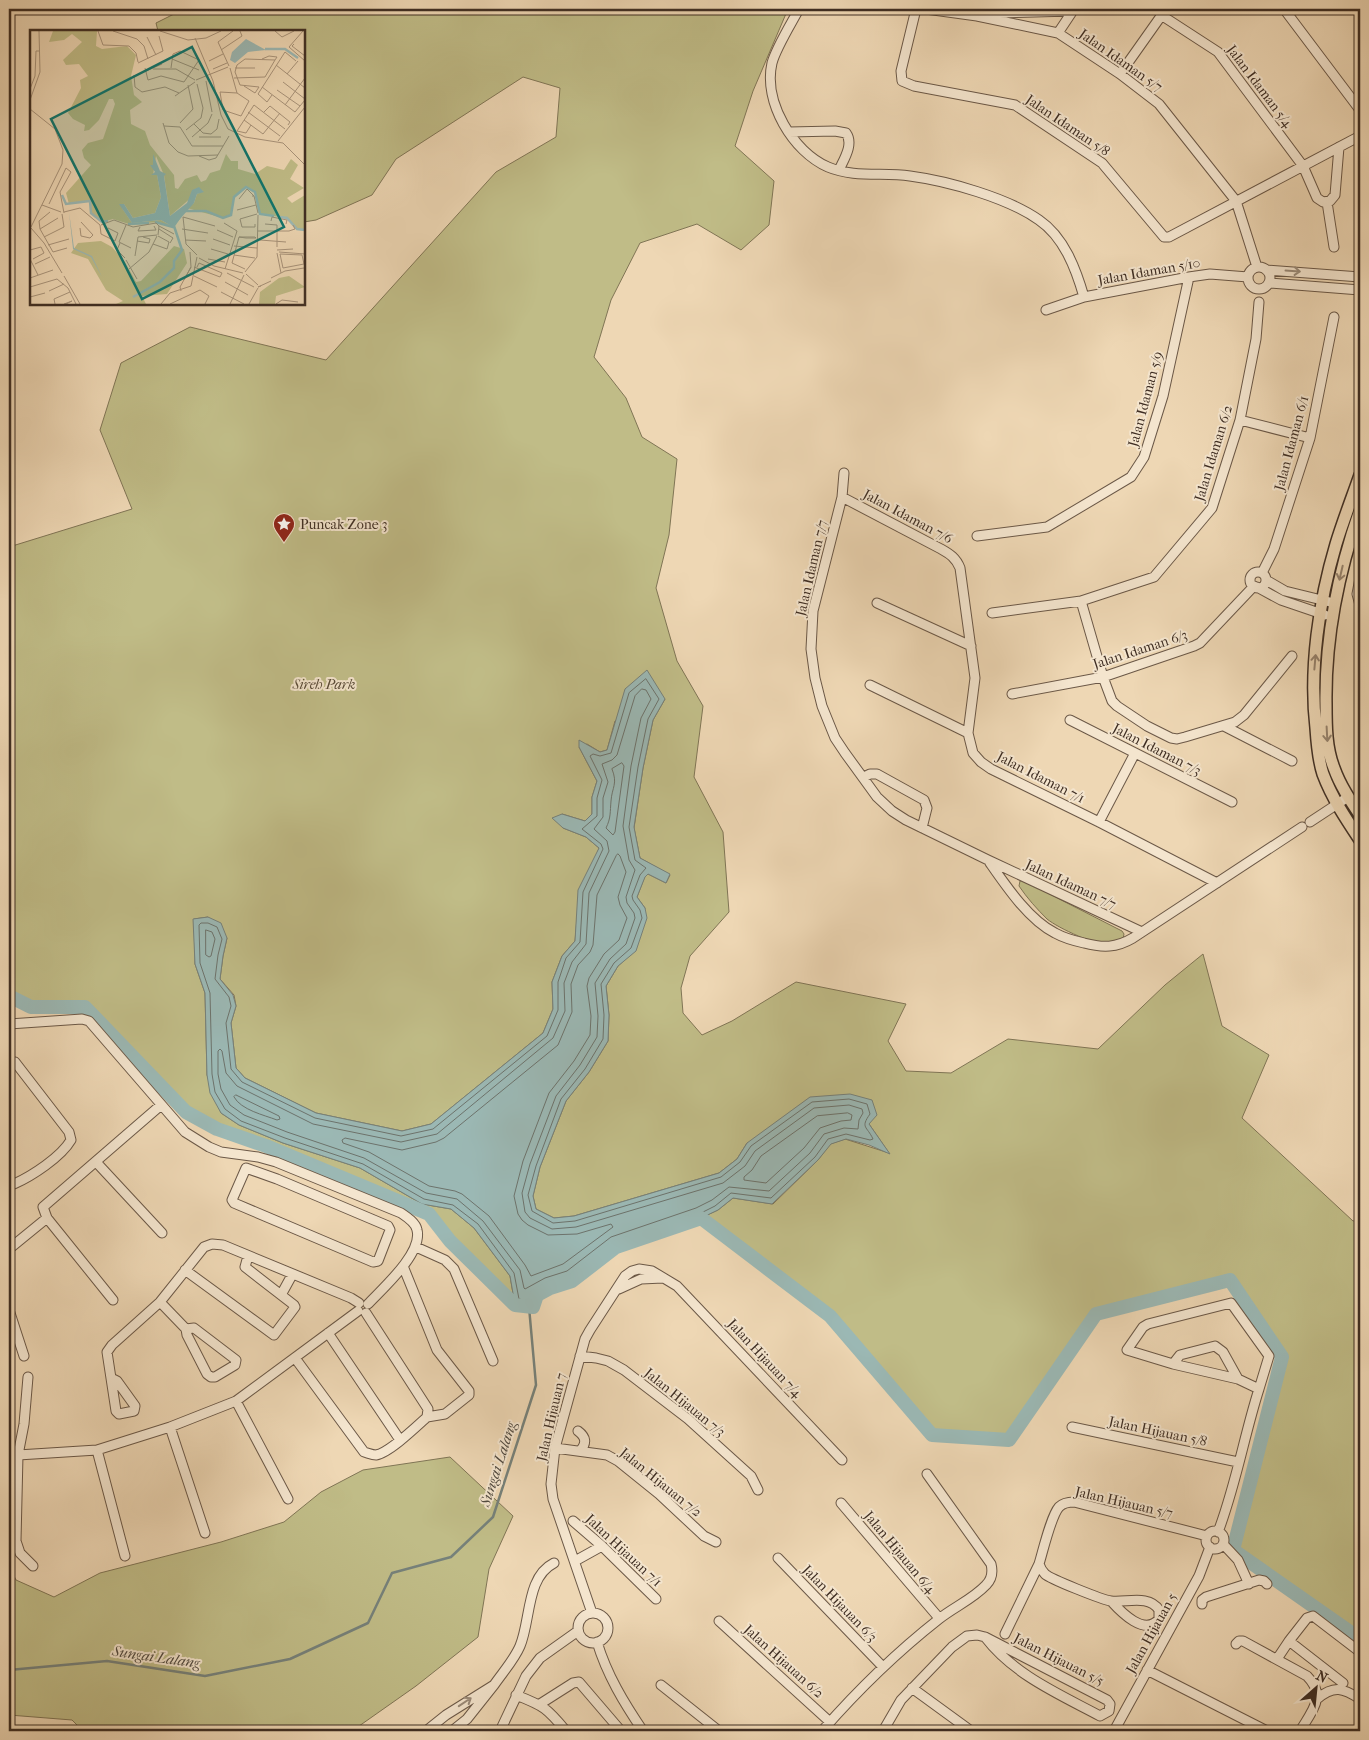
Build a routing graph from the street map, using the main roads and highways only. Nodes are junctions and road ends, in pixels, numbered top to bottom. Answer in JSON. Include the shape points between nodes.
{"nodes":[{"id":1,"x":1360,"y":475,"type":"edge"},
{"id":2,"x":1360,"y":510,"type":"edge"},
{"id":3,"x":1329,"y":602,"type":"junction"},
{"id":4,"x":1327,"y":615,"type":"junction"},
{"id":5,"x":1360,"y":814,"type":"edge"},
{"id":6,"x":1360,"y":840,"type":"edge"}],
"edges":[{"from":1,"to":3,"type":"main road","via":[[1336,543]]},
{"from":2,"to":3,"type":"main road","one_way":true},
{"from":3,"to":4,"type":"main road"},
{"from":4,"to":5,"type":"main road","one_way":true,"via":[[1328,746],[1334,769]]},
{"from":6,"to":4,"type":"main road","one_way":true,"via":[[1337,804],[1323,773],[1318,752],[1314,673],[1317,635]]}]}
